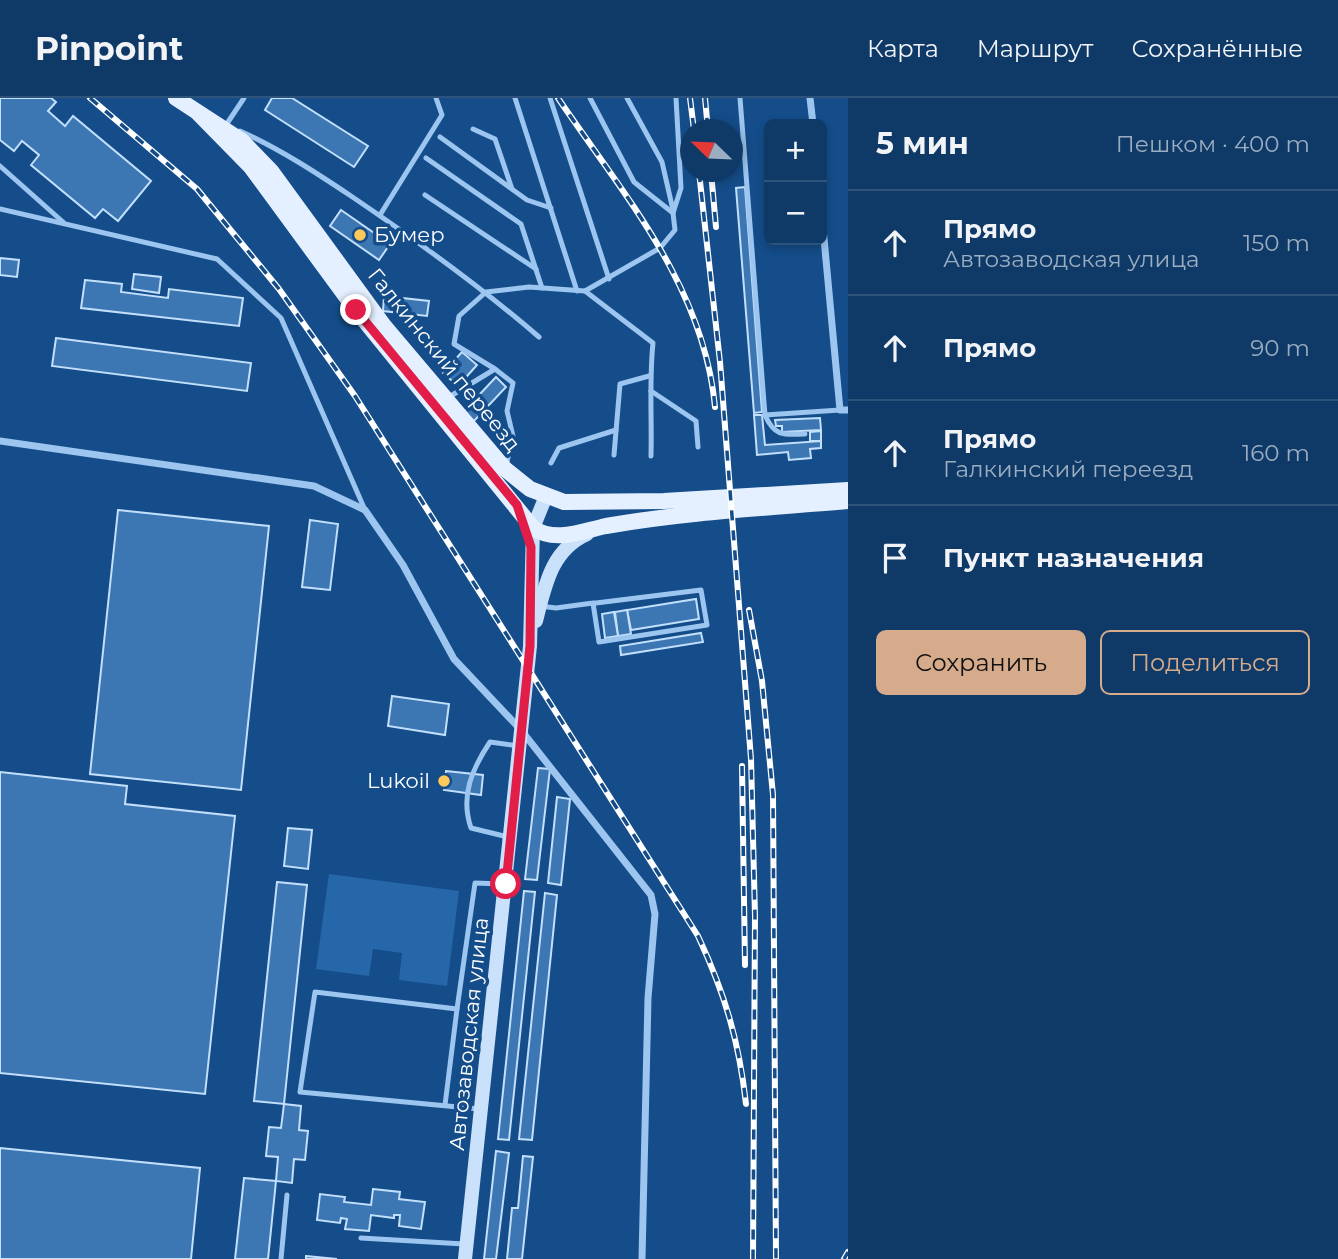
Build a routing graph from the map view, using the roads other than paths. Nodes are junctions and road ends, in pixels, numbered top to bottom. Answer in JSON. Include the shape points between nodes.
{"nodes":[{"id":1,"x":176,"y":98,"type":"edge"},
{"id":2,"x":244,"y":98,"type":"edge"},
{"id":3,"x":436,"y":98,"type":"edge"},
{"id":4,"x":515,"y":98,"type":"edge"},
{"id":5,"x":550,"y":98,"type":"edge"},
{"id":6,"x":590,"y":98,"type":"edge"},
{"id":7,"x":628,"y":98,"type":"edge"},
{"id":8,"x":676,"y":98,"type":"edge"},
{"id":9,"x":740,"y":98,"type":"edge"},
{"id":10,"x":810,"y":98,"type":"edge"},
{"id":11,"x":199,"y":114,"type":"junction"},
{"id":12,"x":812,"y":119,"type":"edge"},
{"id":13,"x":226,"y":125,"type":"junction"},
{"id":14,"x":473,"y":129,"type":"dead end"},
{"id":15,"x":440,"y":137,"type":"dead end"},
{"id":16,"x":272,"y":146,"type":"junction"},
{"id":17,"x":426,"y":158,"type":"dead end"},
{"id":18,"x":255,"y":163,"type":"junction"},
{"id":19,"x":0,"y":166,"type":"edge"},
{"id":20,"x":512,"y":189,"type":"junction"},
{"id":21,"x":425,"y":195,"type":"dead end"},
{"id":22,"x":551,"y":208,"type":"junction"},
{"id":23,"x":0,"y":209,"type":"edge"},
{"id":24,"x":673,"y":213,"type":"junction"},
{"id":25,"x":380,"y":215,"type":"junction"},
{"id":26,"x":65,"y":224,"type":"junction"},
{"id":27,"x":825,"y":245,"type":"edge"},
{"id":28,"x":536,"y":270,"type":"junction"},
{"id":29,"x":609,"y":279,"type":"junction"},
{"id":30,"x":542,"y":288,"type":"junction"},
{"id":31,"x":577,"y":291,"type":"junction"},
{"id":32,"x":585,"y":291,"type":"junction"},
{"id":33,"x":486,"y":292,"type":"junction"},
{"id":34,"x":539,"y":337,"type":"dead end"},
{"id":35,"x":495,"y":369,"type":"junction"},
{"id":36,"x":649,"y":376,"type":"junction"},
{"id":37,"x":651,"y":391,"type":"junction"},
{"id":38,"x":445,"y":400,"type":"junction"},
{"id":39,"x":844,"y":410,"type":"edge"},
{"id":40,"x":765,"y":415,"type":"junction"},
{"id":41,"x":616,"y":430,"type":"junction"},
{"id":42,"x":805,"y":433,"type":"dead end"},
{"id":43,"x":0,"y":441,"type":"edge"},
{"id":44,"x":698,"y":447,"type":"dead end"},
{"id":45,"x":614,"y":455,"type":"dead end"},
{"id":46,"x":651,"y":456,"type":"dead end"},
{"id":47,"x":551,"y":463,"type":"dead end"},
{"id":48,"x":505,"y":469,"type":"junction"},
{"id":49,"x":848,"y":490,"type":"edge"},
{"id":50,"x":546,"y":496,"type":"junction"},
{"id":51,"x":848,"y":501,"type":"edge"},
{"id":52,"x":517,"y":505,"type":"junction"},
{"id":53,"x":365,"y":510,"type":"junction"},
{"id":54,"x":601,"y":527,"type":"junction"},
{"id":55,"x":533,"y":528,"type":"junction"},
{"id":56,"x":531,"y":547,"type":"junction"},
{"id":57,"x":593,"y":603,"type":"junction"},
{"id":58,"x":536,"y":604,"type":"junction"},
{"id":59,"x":521,"y":730,"type":"junction"},
{"id":60,"x":519,"y":746,"type":"junction"},
{"id":61,"x":510,"y":838,"type":"junction"},
{"id":62,"x":506,"y":884,"type":"junction"},
{"id":63,"x":457,"y":1009,"type":"junction"},
{"id":64,"x":445,"y":1105,"type":"junction"},
{"id":65,"x":482,"y":1109,"type":"junction"},
{"id":66,"x":287,"y":1195,"type":"dead end"},
{"id":67,"x":360,"y":1238,"type":"dead end"},
{"id":68,"x":466,"y":1252,"type":"edge"},
{"id":69,"x":281,"y":1259,"type":"edge"},
{"id":70,"x":642,"y":1259,"type":"edge"}],
"edges":[{"from":1,"to":11,"type":"main road","name":"Галкинский переезд"},
{"from":2,"to":13,"type":"lane"},
{"from":3,"to":25,"type":"lane","via":[[442,115]]},
{"from":4,"to":22,"type":"lane"},
{"from":5,"to":29,"type":"lane"},
{"from":6,"to":24,"type":"lane","via":[[634,182]]},
{"from":7,"to":24,"type":"lane","via":[[662,162]]},
{"from":8,"to":24,"type":"lane","via":[[681,188]]},
{"from":9,"to":40,"type":"lane"},
{"from":10,"to":12,"type":"street"},
{"from":11,"to":13,"type":"lane"},
{"from":11,"to":18,"type":"main road","name":"Галкинский переезд"},
{"from":13,"to":16,"type":"lane"},
{"from":14,"to":20,"type":"lane","via":[[495,139]]},
{"from":15,"to":20,"type":"lane"},
{"from":16,"to":18,"type":"lane"},
{"from":16,"to":25,"type":"lane"},
{"from":17,"to":28,"type":"lane","via":[[521,224]]},
{"from":18,"to":38,"type":"main road","name":"Галкинский переезд"},
{"from":18,"to":52,"type":"main road","name":"Галкинский переезд","via":[[356,310]]},
{"from":19,"to":26,"type":"lane"},
{"from":20,"to":22,"type":"lane"},
{"from":21,"to":28,"type":"lane"},
{"from":22,"to":31,"type":"lane"},
{"from":23,"to":26,"type":"lane"},
{"from":24,"to":29,"type":"lane","via":[[675,230],[670,238]]},
{"from":25,"to":33,"type":"lane"},
{"from":26,"to":53,"type":"lane","via":[[217,260],[281,318]]},
{"from":27,"to":39,"type":"street"},
{"from":28,"to":30,"type":"lane"},
{"from":29,"to":32,"type":"lane"},
{"from":30,"to":31,"type":"lane"},
{"from":30,"to":33,"type":"lane"},
{"from":31,"to":32,"type":"lane"},
{"from":32,"to":36,"type":"lane","via":[[653,343]]},
{"from":33,"to":34,"type":"lane"},
{"from":33,"to":35,"type":"lane","via":[[459,316],[454,344]]},
{"from":35,"to":38,"type":"lane"},
{"from":35,"to":48,"type":"lane","via":[[513,383],[507,411],[513,436]]},
{"from":36,"to":37,"type":"lane"},
{"from":36,"to":41,"type":"lane","via":[[620,384]]},
{"from":37,"to":44,"type":"lane","via":[[696,421]]},
{"from":37,"to":46,"type":"lane"},
{"from":38,"to":48,"type":"main road","name":"Галкинский переезд"},
{"from":39,"to":40,"type":"lane"},
{"from":40,"to":42,"type":"lane","via":[[781,435]]},
{"from":41,"to":45,"type":"lane"},
{"from":41,"to":47,"type":"lane","via":[[559,448]]},
{"from":43,"to":53,"type":"street","via":[[314,486]]},
{"from":48,"to":50,"type":"main road","name":"Галкинский переезд"},
{"from":49,"to":50,"type":"main road","name":"Галкинский переезд","via":[[664,501],[564,502]]},
{"from":50,"to":55,"type":"street"},
{"from":51,"to":54,"type":"main road","via":[[653,518]]},
{"from":52,"to":55,"type":"main road","name":"Галкинский переезд"},
{"from":52,"to":56,"type":"street"},
{"from":53,"to":59,"type":"street","via":[[403,565],[454,659]]},
{"from":54,"to":55,"type":"main road","via":[[549,536]]},
{"from":54,"to":58,"type":"street","via":[[561,551]]},
{"from":55,"to":56,"type":"street"},
{"from":56,"to":58,"type":"street"},
{"from":57,"to":57,"type":"lane","via":[[701,590],[707,625],[599,642]]},
{"from":57,"to":58,"type":"lane","via":[[556,608]]},
{"from":58,"to":59,"type":"street","name":"Автозаводская улица"},
{"from":59,"to":60,"type":"street","name":"Автозаводская улица"},
{"from":59,"to":70,"type":"street","via":[[653,901]]},
{"from":60,"to":61,"type":"street","name":"Автозаводская улица"},
{"from":60,"to":61,"type":"lane","via":[[490,742],[473,769],[464,809],[471,828]]},
{"from":61,"to":62,"type":"street","name":"Автозаводская улица"},
{"from":62,"to":63,"type":"lane","via":[[475,883]]},
{"from":62,"to":65,"type":"street","name":"Автозаводская улица"},
{"from":63,"to":64,"type":"lane"},
{"from":63,"to":64,"type":"lane","via":[[315,992],[300,1092]]},
{"from":64,"to":65,"type":"lane"},
{"from":65,"to":68,"type":"street","name":"Автозаводская улица"},
{"from":66,"to":69,"type":"lane"},
{"from":67,"to":68,"type":"lane"}]}
